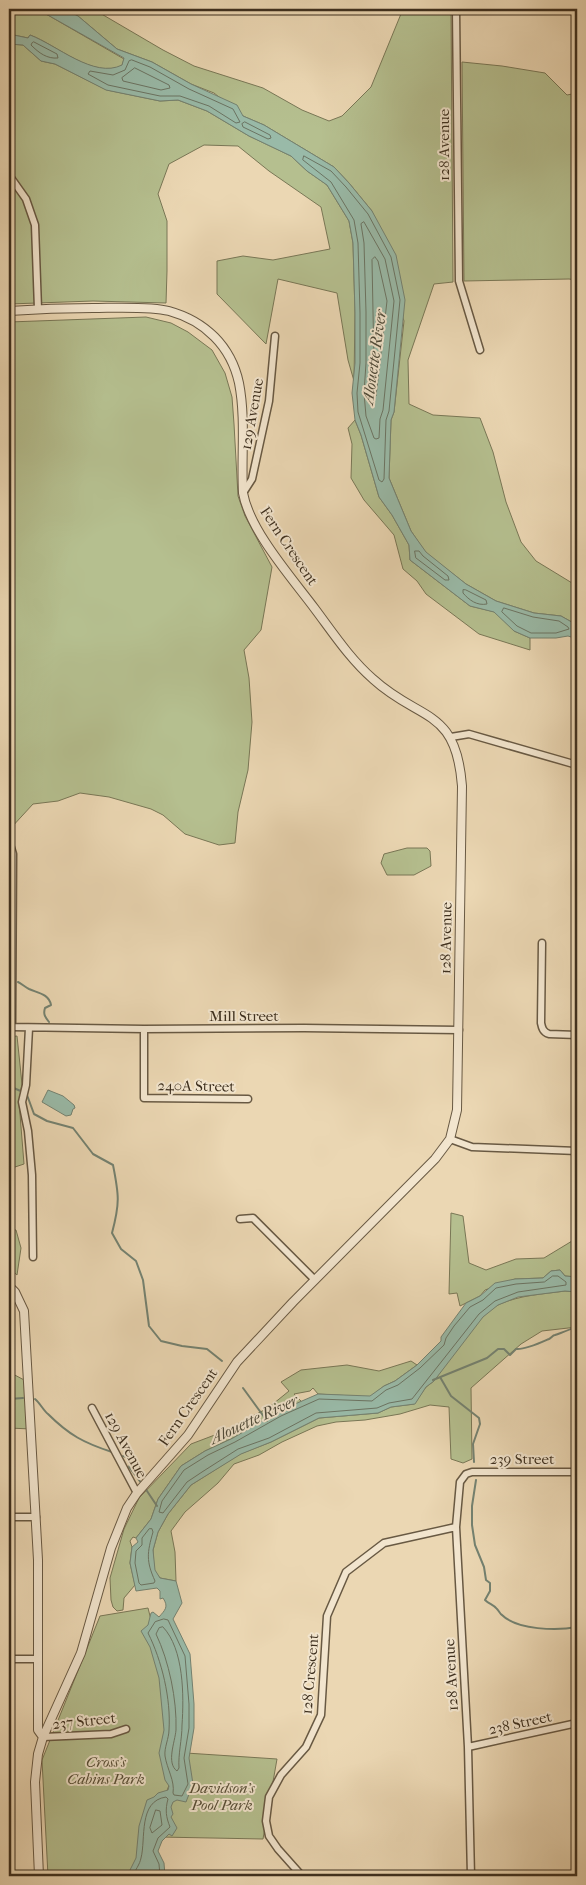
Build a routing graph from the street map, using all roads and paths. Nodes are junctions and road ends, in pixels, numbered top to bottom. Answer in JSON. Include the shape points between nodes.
{"nodes":[{"id":1,"x":456,"y":9,"type":"edge"},
{"id":2,"x":9,"y":175,"type":"edge"},
{"id":3,"x":38,"y":309,"type":"junction"},
{"id":4,"x":9,"y":311,"type":"edge"},
{"id":5,"x":275,"y":336,"type":"dead end"},
{"id":6,"x":480,"y":350,"type":"dead end"},
{"id":7,"x":244,"y":493,"type":"junction"},
{"id":8,"x":451,"y":737,"type":"junction"},
{"id":9,"x":577,"y":765,"type":"edge"},
{"id":10,"x":9,"y":841,"type":"edge"},
{"id":11,"x":542,"y":943,"type":"dead end"},
{"id":12,"x":29,"y":1028,"type":"junction"},
{"id":13,"x":144,"y":1029,"type":"junction"},
{"id":14,"x":459,"y":1030,"type":"junction"},
{"id":15,"x":248,"y":1100,"type":"dead end"},
{"id":16,"x":450,"y":1139,"type":"junction"},
{"id":17,"x":576,"y":1151,"type":"edge"},
{"id":18,"x":240,"y":1219,"type":"dead end"},
{"id":19,"x":33,"y":1257,"type":"dead end"},
{"id":20,"x":315,"y":1280,"type":"junction"},
{"id":21,"x":9,"y":1286,"type":"edge"},
{"id":22,"x":92,"y":1408,"type":"dead end"},
{"id":23,"x":577,"y":1472,"type":"edge"},
{"id":24,"x":466,"y":1474,"type":"joint"},
{"id":25,"x":138,"y":1492,"type":"junction"},
{"id":26,"x":9,"y":1517,"type":"edge"},
{"id":27,"x":36,"y":1517,"type":"junction"},
{"id":28,"x":456,"y":1527,"type":"junction"},
{"id":29,"x":9,"y":1659,"type":"edge"},
{"id":30,"x":37,"y":1659,"type":"junction"},
{"id":31,"x":577,"y":1723,"type":"edge"},
{"id":32,"x":126,"y":1729,"type":"dead end"},
{"id":33,"x":43,"y":1737,"type":"junction"},
{"id":34,"x":468,"y":1747,"type":"junction"},
{"id":35,"x":39,"y":1876,"type":"edge"},
{"id":36,"x":302,"y":1876,"type":"edge"},
{"id":37,"x":471,"y":1876,"type":"edge"}],
"edges":[{"from":1,"to":6,"type":"street","name":"128 Avenue","via":[[459,281]]},
{"from":2,"to":3,"type":"street","via":[[26,199],[35,225]]},
{"from":3,"to":4,"type":"street","name":"Fern Crescent"},
{"from":3,"to":7,"type":"street","name":"Fern Crescent","via":[[168,311],[201,324],[217,337],[231,356],[239,382]]},
{"from":5,"to":7,"type":"street","name":"129 Avenue","via":[[269,401],[252,479]]},
{"from":7,"to":8,"type":"street","name":"Fern Crescent","via":[[250,516],[277,558],[345,648],[373,680],[438,721]]},
{"from":8,"to":9,"type":"street","via":[[469,734]]},
{"from":8,"to":14,"type":"street","name":"128 Avenue","via":[[462,786]]},
{"from":10,"to":12,"type":"street","name":"Mill Street","via":[[13,854],[12,1027]]},
{"from":11,"to":17,"type":"street","via":[[540,1023],[544,1032],[549,1034],[577,1035]]},
{"from":12,"to":13,"type":"street","name":"Mill Street"},
{"from":12,"to":19,"type":"street","via":[[22,1106],[32,1175]]},
{"from":13,"to":14,"type":"street","name":"Mill Street"},
{"from":13,"to":15,"type":"street","name":"240A Street","via":[[144,1098]]},
{"from":14,"to":16,"type":"street","name":"128 Avenue","via":[[457,1110]]},
{"from":16,"to":17,"type":"street","via":[[472,1147]]},
{"from":16,"to":20,"type":"street","name":"Fern Crescent","via":[[435,1159]]},
{"from":18,"to":20,"type":"street","via":[[253,1218]]},
{"from":20,"to":25,"type":"street","name":"Fern Crescent","via":[[237,1362],[188,1435]]},
{"from":21,"to":27,"type":"street","via":[[24,1311]]},
{"from":22,"to":25,"type":"street","name":"129 Avenue"},
{"from":23,"to":24,"type":"street","name":"239 Street"},
{"from":24,"to":28,"type":"street","name":"128 Avenue","via":[[460,1482]]},
{"from":25,"to":33,"type":"street","name":"Fern Crescent","via":[[119,1526],[81,1653]]},
{"from":26,"to":27,"type":"street"},
{"from":27,"to":30,"type":"street"},
{"from":28,"to":34,"type":"street","name":"128 Avenue"},
{"from":28,"to":36,"type":"street","name":"128 Crescent","via":[[384,1543],[346,1572],[327,1616],[321,1715],[306,1747],[280,1775],[269,1798],[266,1821],[269,1836]]},
{"from":29,"to":30,"type":"street"},
{"from":30,"to":33,"type":"street","via":[[38,1730]]},
{"from":31,"to":34,"type":"street","name":"238 Street"},
{"from":32,"to":33,"type":"street","name":"237 Street","via":[[111,1734]]},
{"from":33,"to":35,"type":"street","name":"Fern Crescent","via":[[35,1782]]},
{"from":34,"to":37,"type":"street","name":"128 Avenue"}]}
